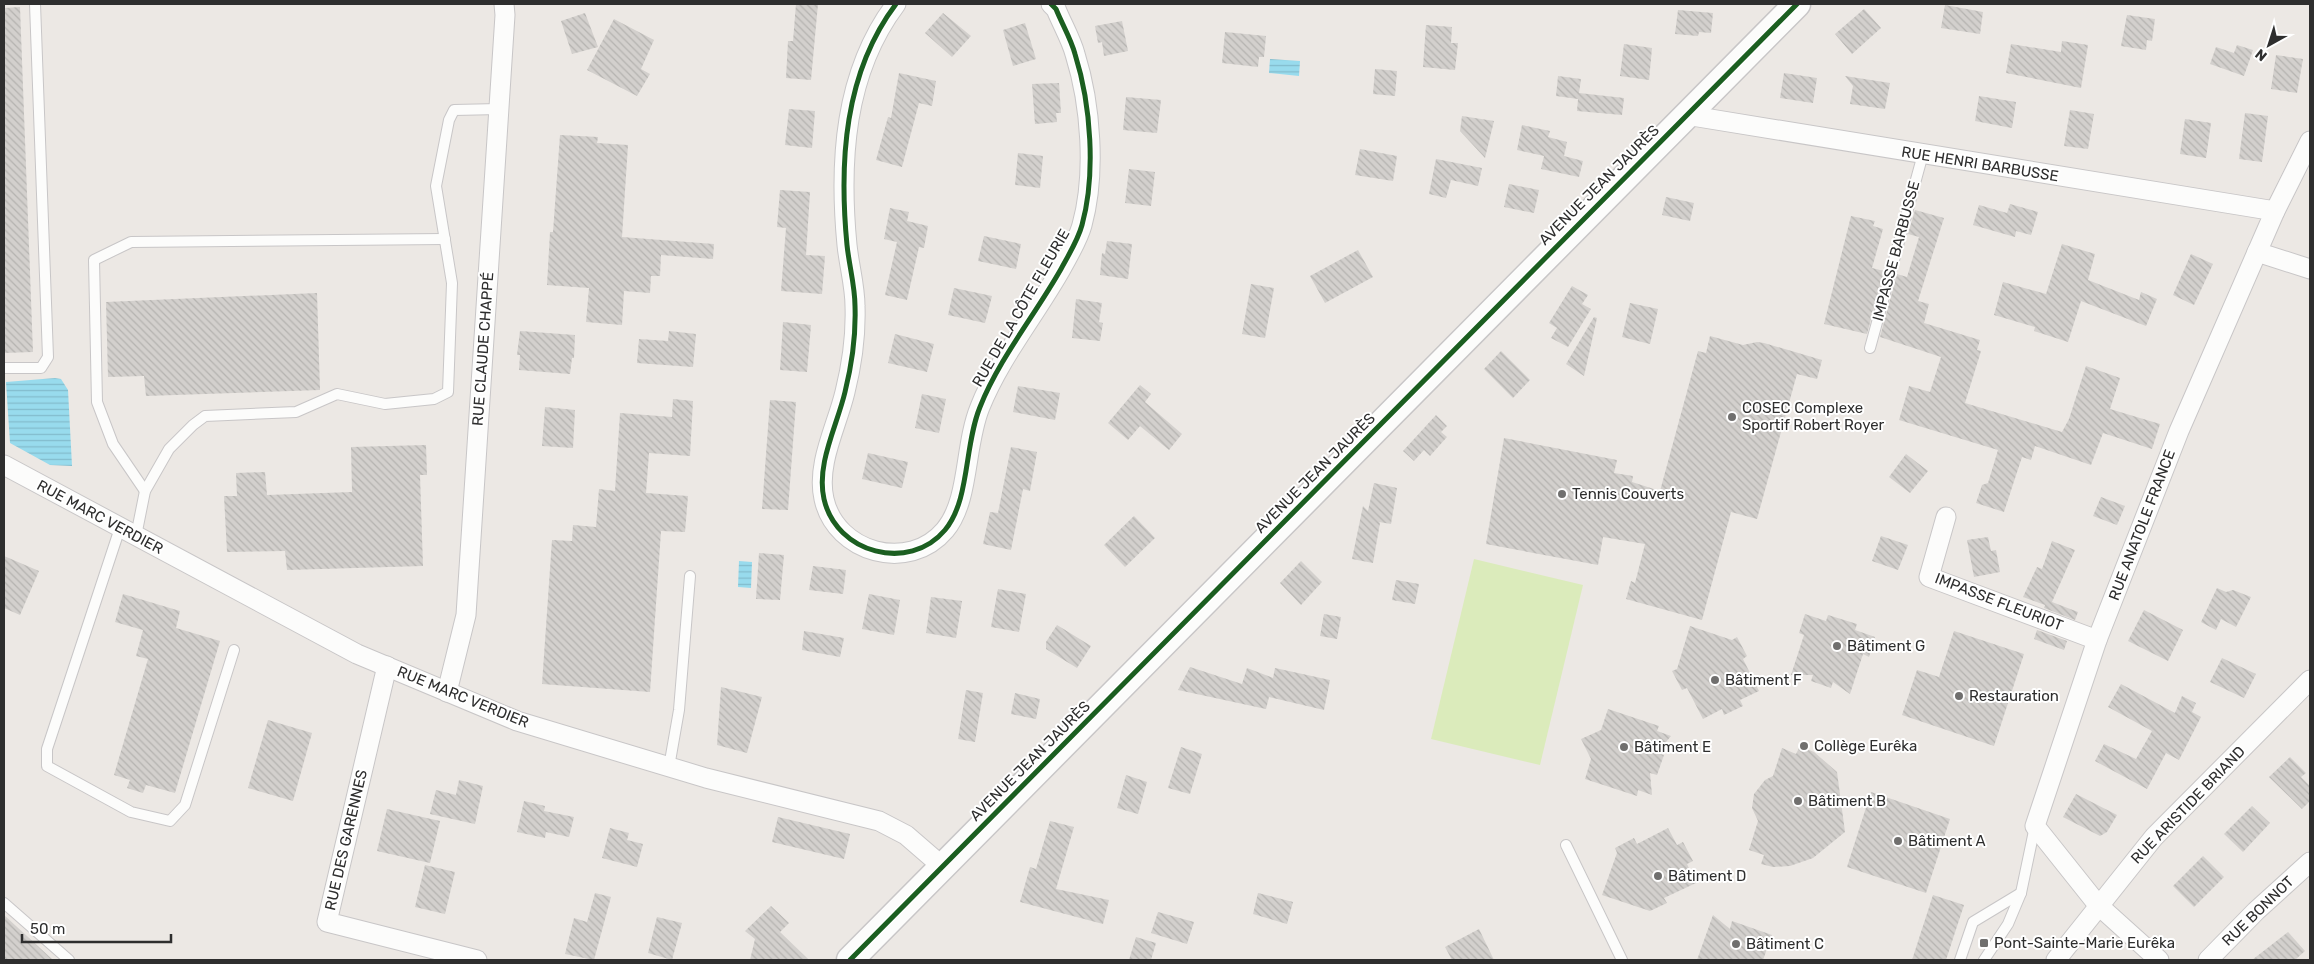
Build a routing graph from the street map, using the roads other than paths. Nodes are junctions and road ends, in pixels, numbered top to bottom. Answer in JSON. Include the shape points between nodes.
{"nodes":[{"id":1,"x":35,"y":4,"type":"edge"},
{"id":2,"x":504,"y":4,"type":"edge"},
{"id":3,"x":896,"y":4,"type":"edge"},
{"id":4,"x":1051,"y":4,"type":"edge"},
{"id":5,"x":1796,"y":4,"type":"edge"},
{"id":6,"x":499,"y":109,"type":"junction"},
{"id":7,"x":1686,"y":115,"type":"junction"},
{"id":8,"x":2310,"y":141,"type":"edge"},
{"id":9,"x":1923,"y":154,"type":"junction"},
{"id":10,"x":2275,"y":211,"type":"junction"},
{"id":11,"x":445,"y":239,"type":"junction"},
{"id":12,"x":2258,"y":252,"type":"junction"},
{"id":13,"x":2310,"y":269,"type":"edge"},
{"id":14,"x":1870,"y":348,"type":"dead end"},
{"id":15,"x":4,"y":368,"type":"edge"},
{"id":16,"x":4,"y":466,"type":"edge"},
{"id":17,"x":145,"y":491,"type":"junction"},
{"id":18,"x":1946,"y":517,"type":"dead end"},
{"id":19,"x":128,"y":532,"type":"junction"},
{"id":20,"x":690,"y":576,"type":"dead end"},
{"id":21,"x":2097,"y":640,"type":"junction"},
{"id":22,"x":234,"y":650,"type":"dead end"},
{"id":23,"x":387,"y":666,"type":"junction"},
{"id":24,"x":2310,"y":680,"type":"edge"},
{"id":25,"x":447,"y":692,"type":"junction"},
{"id":26,"x":669,"y":767,"type":"junction"},
{"id":27,"x":2036,"y":826,"type":"junction"},
{"id":28,"x":1566,"y":845,"type":"dead end"},
{"id":29,"x":2310,"y":862,"type":"edge"},
{"id":30,"x":943,"y":867,"type":"junction"},
{"id":31,"x":2021,"y":893,"type":"junction"},
{"id":32,"x":4,"y":903,"type":"edge"},
{"id":33,"x":2098,"y":905,"type":"junction"},
{"id":34,"x":69,"y":960,"type":"edge"},
{"id":35,"x":477,"y":960,"type":"edge"},
{"id":36,"x":850,"y":960,"type":"edge"},
{"id":37,"x":1622,"y":960,"type":"edge"},
{"id":38,"x":1960,"y":960,"type":"edge"},
{"id":39,"x":1984,"y":960,"type":"edge"},
{"id":40,"x":2056,"y":960,"type":"edge"},
{"id":41,"x":2159,"y":960,"type":"edge"},
{"id":42,"x":2208,"y":960,"type":"edge"}],
"edges":[{"from":1,"to":15,"type":"lane","via":[[48,357],[41,368]]},
{"from":2,"to":6,"type":"street","name":"RUE CLAUDE CHAPPÉ"},
{"from":3,"to":4,"type":"street","name":"RUE DE LA CÔTE FLEURIE","via":[[885,19],[860,74],[849,111],[843,184],[855,328],[845,392],[823,467],[822,484],[824,501],[839,530],[853,542],[882,554],[918,550],[944,532],[955,515],[961,498],[968,445],[981,403],[1062,268],[1081,227],[1089,166],[1088,118],[1075,52]]},
{"from":5,"to":7,"type":"main road","name":"AVENUE JEAN JAURÈS"},
{"from":6,"to":11,"type":"lane","via":[[454,110],[449,120],[436,186]]},
{"from":6,"to":25,"type":"street","name":"RUE CLAUDE CHAPPÉ","via":[[466,615]]},
{"from":7,"to":9,"type":"street","name":"RUE HENRI BARBUSSE"},
{"from":7,"to":30,"type":"main road","name":"AVENUE JEAN JAURÈS"},
{"from":8,"to":10,"type":"street","name":"RUE ANATOLE FRANCE"},
{"from":9,"to":10,"type":"street","name":"RUE HENRI BARBUSSE"},
{"from":9,"to":14,"type":"lane","name":"IMPASSE BARBUSSE"},
{"from":10,"to":12,"type":"street","name":"RUE ANATOLE FRANCE"},
{"from":11,"to":17,"type":"lane","via":[[452,283],[448,392],[434,399],[385,404],[337,394],[296,412],[205,416],[169,449]]},
{"from":11,"to":17,"type":"lane","via":[[131,242],[94,260],[97,402],[113,444]]},
{"from":12,"to":13,"type":"street"},
{"from":12,"to":21,"type":"street","name":"RUE ANATOLE FRANCE","via":[[2179,431]]},
{"from":16,"to":19,"type":"street","name":"RUE MARC VERDIER"},
{"from":17,"to":19,"type":"lane"},
{"from":18,"to":21,"type":"street","name":"IMPASSE FLEURIOT","via":[[1929,577]]},
{"from":19,"to":22,"type":"lane","via":[[47,749],[47,766],[131,812],[170,821],[185,805]]},
{"from":19,"to":23,"type":"street","name":"RUE MARC VERDIER","via":[[357,654]]},
{"from":20,"to":26,"type":"lane","via":[[679,710]]},
{"from":21,"to":27,"type":"street","name":"RUE ANATOLE FRANCE"},
{"from":23,"to":25,"type":"street","name":"RUE MARC VERDIER"},
{"from":23,"to":35,"type":"street","name":"RUE DES GARENNES","via":[[327,922]]},
{"from":24,"to":33,"type":"street","name":"RUE ARISTIDE BRIAND","via":[[2154,837]]},
{"from":25,"to":26,"type":"street","name":"RUE MARC VERDIER","via":[[517,721]]},
{"from":26,"to":30,"type":"street","name":"RUE MARC VERDIER","via":[[879,821],[906,835]]},
{"from":27,"to":31,"type":"lane"},
{"from":27,"to":33,"type":"street"},
{"from":28,"to":37,"type":"lane"},
{"from":29,"to":42,"type":"street","name":"RUE BONNOT","via":[[2256,910]]},
{"from":30,"to":36,"type":"main road","name":"AVENUE JEAN JAURÈS"},
{"from":31,"to":38,"type":"lane","via":[[1973,922]]},
{"from":31,"to":39,"type":"lane","via":[[2008,924]]},
{"from":32,"to":34,"type":"lane"},
{"from":33,"to":40,"type":"street","name":"RUE ARISTIDE BRIAND"},
{"from":33,"to":41,"type":"street"}]}
